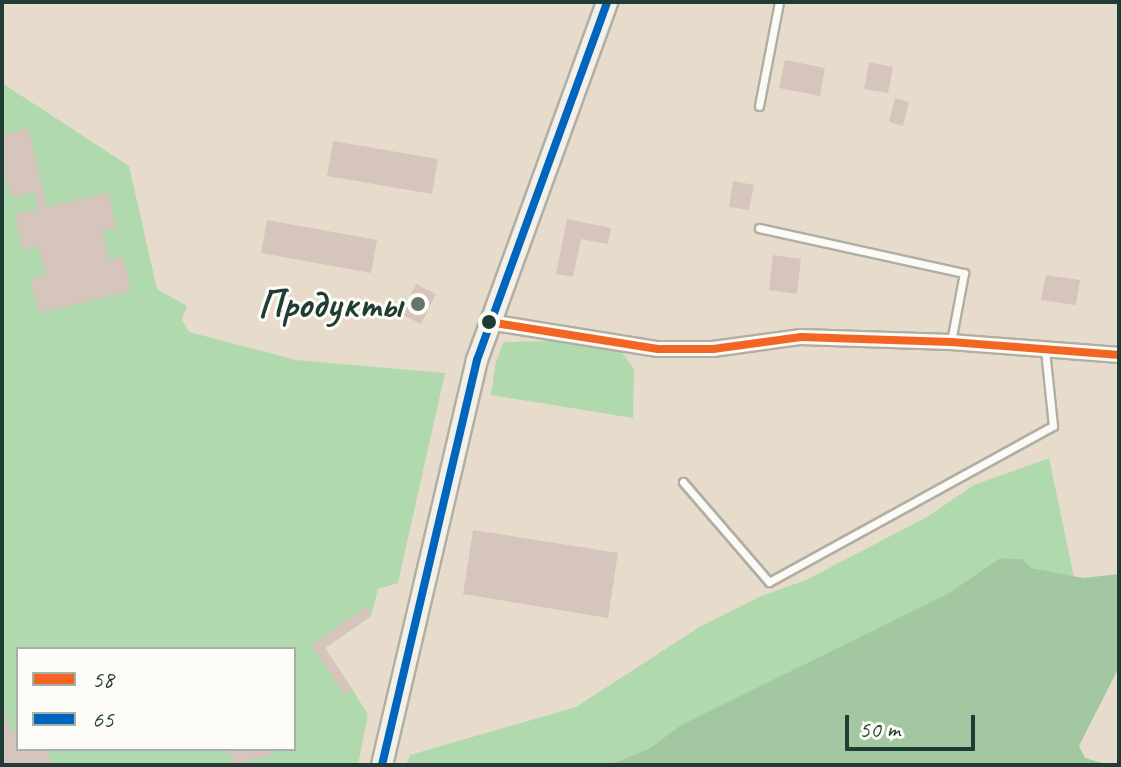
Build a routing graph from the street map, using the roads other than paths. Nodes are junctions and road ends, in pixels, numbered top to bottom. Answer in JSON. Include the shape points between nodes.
{"nodes":[{"id":1,"x":607,"y":2,"type":"edge"},
{"id":2,"x":779,"y":2,"type":"edge"},
{"id":3,"x":759,"y":106,"type":"dead end"},
{"id":4,"x":759,"y":228,"type":"dead end"},
{"id":5,"x":489,"y":322,"type":"junction"},
{"id":6,"x":951,"y":342,"type":"junction"},
{"id":7,"x":1045,"y":350,"type":"junction"},
{"id":8,"x":1119,"y":355,"type":"edge"},
{"id":9,"x":683,"y":482,"type":"dead end"},
{"id":10,"x":382,"y":765,"type":"edge"}],
"edges":[{"from":1,"to":5,"type":"main road"},
{"from":2,"to":3,"type":"lane"},
{"from":4,"to":6,"type":"lane","via":[[964,273]]},
{"from":5,"to":6,"type":"street","via":[[658,349],[713,349],[801,337]]},
{"from":5,"to":10,"type":"main road","via":[[460,421]]},
{"from":6,"to":7,"type":"street"},
{"from":7,"to":8,"type":"street"},
{"from":7,"to":9,"type":"lane","via":[[1053,426],[769,582]]}]}
